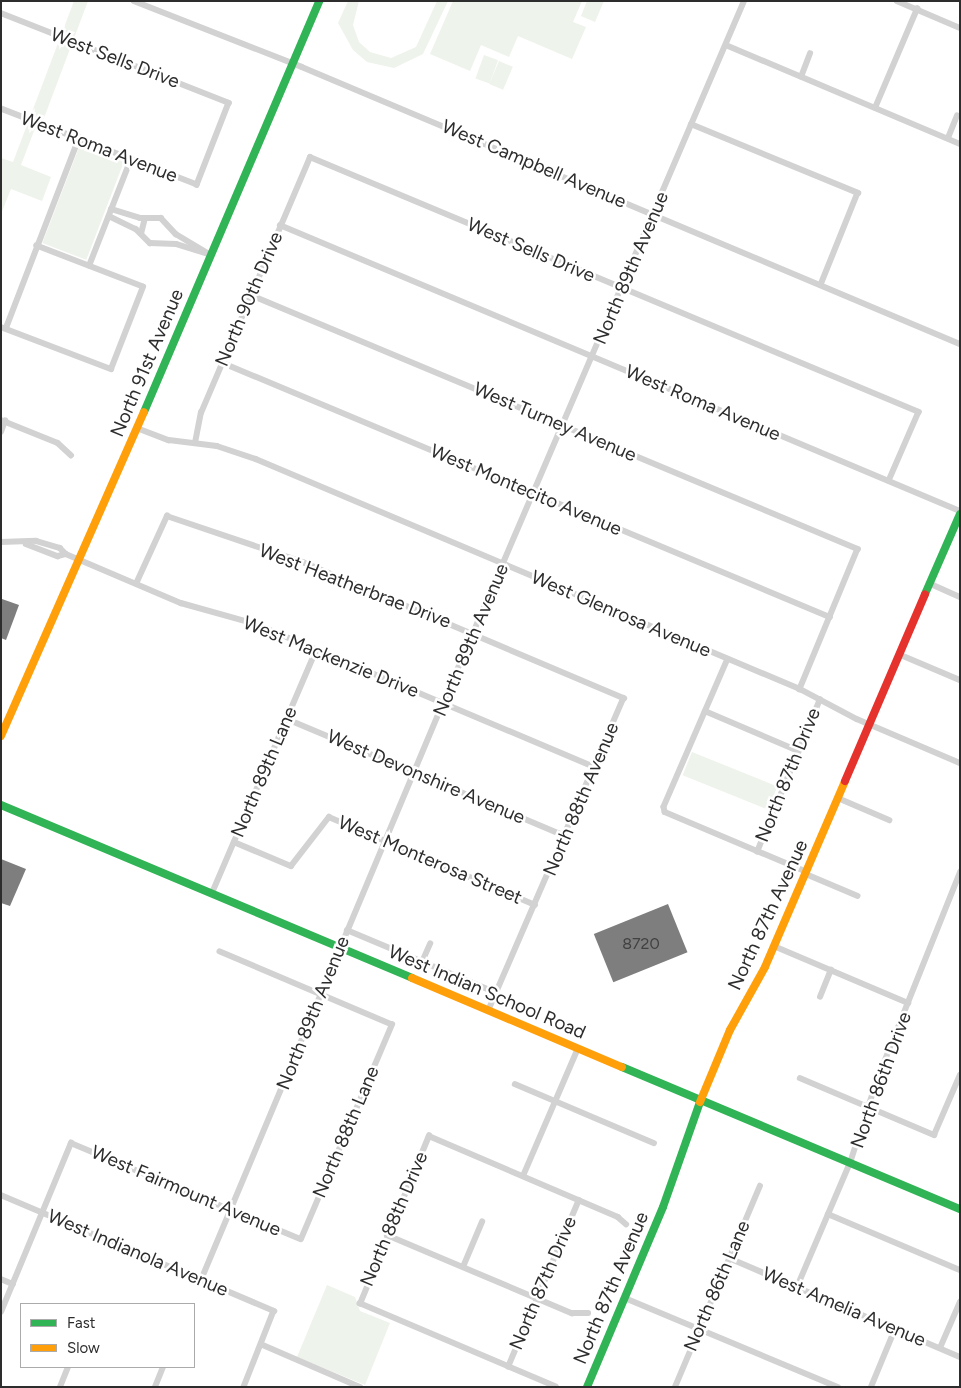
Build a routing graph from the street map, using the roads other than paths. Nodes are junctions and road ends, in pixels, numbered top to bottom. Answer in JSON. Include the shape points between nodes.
{"nodes":[{"id":1,"x":134,"y":1,"type":"edge"},
{"id":2,"x":319,"y":1,"type":"edge"},
{"id":3,"x":744,"y":1,"type":"edge"},
{"id":4,"x":897,"y":1,"type":"edge"},
{"id":5,"x":917,"y":10,"type":"junction"},
{"id":6,"x":1,"y":13,"type":"edge"},
{"id":7,"x":960,"y":28,"type":"edge"},
{"id":8,"x":726,"y":45,"type":"junction"},
{"id":9,"x":810,"y":54,"type":"dead end"},
{"id":10,"x":292,"y":63,"type":"junction"},
{"id":11,"x":801,"y":77,"type":"junction"},
{"id":12,"x":875,"y":108,"type":"junction"},
{"id":13,"x":1,"y":109,"type":"edge"},
{"id":14,"x":957,"y":116,"type":"dead end"},
{"id":15,"x":691,"y":124,"type":"junction"},
{"id":16,"x":79,"y":138,"type":"junction"},
{"id":17,"x":948,"y":138,"type":"junction"},
{"id":18,"x":960,"y":144,"type":"edge"},
{"id":19,"x":310,"y":157,"type":"joint"},
{"id":20,"x":132,"y":160,"type":"junction"},
{"id":21,"x":197,"y":185,"type":"joint"},
{"id":22,"x":110,"y":213,"type":"junction"},
{"id":23,"x":654,"y":214,"type":"junction"},
{"id":24,"x":145,"y":218,"type":"junction"},
{"id":25,"x":280,"y":225,"type":"junction"},
{"id":26,"x":141,"y":234,"type":"junction"},
{"id":27,"x":37,"y":246,"type":"junction"},
{"id":28,"x":211,"y":255,"type":"junction"},
{"id":29,"x":89,"y":266,"type":"junction"},
{"id":30,"x":821,"y":285,"type":"junction"},
{"id":31,"x":622,"y":288,"type":"junction"},
{"id":32,"x":251,"y":295,"type":"junction"},
{"id":33,"x":3,"y":327,"type":"edge"},
{"id":34,"x":960,"y":344,"type":"edge"},
{"id":35,"x":593,"y":357,"type":"junction"},
{"id":36,"x":222,"y":364,"type":"junction"},
{"id":37,"x":3,"y":421,"type":"edge"},
{"id":38,"x":564,"y":426,"type":"junction"},
{"id":39,"x":137,"y":428,"type":"junction"},
{"id":40,"x":1,"y":432,"type":"edge"},
{"id":41,"x":195,"y":443,"type":"junction"},
{"id":42,"x":72,"y":455,"type":"dead end"},
{"id":43,"x":889,"y":480,"type":"junction"},
{"id":44,"x":535,"y":493,"type":"junction"},
{"id":45,"x":960,"y":512,"type":"edge"},
{"id":46,"x":1,"y":542,"type":"edge"},
{"id":47,"x":858,"y":549,"type":"joint"},
{"id":48,"x":81,"y":560,"type":"junction"},
{"id":49,"x":503,"y":564,"type":"junction"},
{"id":50,"x":136,"y":584,"type":"junction"},
{"id":51,"x":931,"y":584,"type":"junction"},
{"id":52,"x":960,"y":597,"type":"edge"},
{"id":53,"x":830,"y":617,"type":"junction"},
{"id":54,"x":473,"y":633,"type":"junction"},
{"id":55,"x":316,"y":650,"type":"junction"},
{"id":56,"x":901,"y":655,"type":"junction"},
{"id":57,"x":728,"y":659,"type":"junction"},
{"id":58,"x":960,"y":680,"type":"edge"},
{"id":59,"x":800,"y":689,"type":"junction"},
{"id":60,"x":624,"y":698,"type":"joint"},
{"id":61,"x":820,"y":699,"type":"junction"},
{"id":62,"x":443,"y":703,"type":"junction"},
{"id":63,"x":705,"y":711,"type":"junction"},
{"id":64,"x":286,"y":719,"type":"junction"},
{"id":65,"x":870,"y":725,"type":"junction"},
{"id":66,"x":1,"y":736,"type":"edge"},
{"id":67,"x":799,"y":751,"type":"junction"},
{"id":68,"x":960,"y":763,"type":"edge"},
{"id":69,"x":594,"y":767,"type":"junction"},
{"id":70,"x":414,"y":772,"type":"junction"},
{"id":71,"x":838,"y":798,"type":"junction"},
{"id":72,"x":1,"y":805,"type":"edge"},
{"id":73,"x":889,"y":820,"type":"dead end"},
{"id":74,"x":565,"y":836,"type":"junction"},
{"id":75,"x":234,"y":842,"type":"junction"},
{"id":76,"x":384,"y":842,"type":"junction"},
{"id":77,"x":757,"y":852,"type":"junction"},
{"id":78,"x":960,"y":872,"type":"edge"},
{"id":79,"x":806,"y":873,"type":"junction"},
{"id":80,"x":212,"y":893,"type":"junction"},
{"id":81,"x":858,"y":896,"type":"dead end"},
{"id":82,"x":535,"y":905,"type":"junction"},
{"id":83,"x":347,"y":930,"type":"junction"},
{"id":84,"x":430,"y":944,"type":"dead end"},
{"id":85,"x":774,"y":946,"type":"junction"},
{"id":86,"x":340,"y":948,"type":"junction"},
{"id":87,"x":220,"y":952,"type":"dead end"},
{"id":88,"x":422,"y":962,"type":"junction"},
{"id":89,"x":831,"y":970,"type":"junction"},
{"id":90,"x":497,"y":994,"type":"junction"},
{"id":91,"x":322,"y":995,"type":"junction"},
{"id":92,"x":820,"y":996,"type":"dead end"},
{"id":93,"x":908,"y":1003,"type":"junction"},
{"id":94,"x":489,"y":1010,"type":"junction"},
{"id":95,"x":578,"y":1048,"type":"junction"},
{"id":96,"x":960,"y":1075,"type":"edge"},
{"id":97,"x":800,"y":1078,"type":"dead end"},
{"id":98,"x":514,"y":1084,"type":"dead end"},
{"id":99,"x":700,"y":1100,"type":"junction"},
{"id":100,"x":556,"y":1101,"type":"junction"},
{"id":101,"x":868,"y":1106,"type":"junction"},
{"id":102,"x":654,"y":1143,"type":"dead end"},
{"id":103,"x":850,"y":1163,"type":"junction"},
{"id":104,"x":523,"y":1176,"type":"junction"},
{"id":105,"x":760,"y":1186,"type":"dead end"},
{"id":106,"x":1,"y":1196,"type":"edge"},
{"id":107,"x":579,"y":1200,"type":"junction"},
{"id":108,"x":231,"y":1209,"type":"junction"},
{"id":109,"x":960,"y":1209,"type":"edge"},
{"id":110,"x":43,"y":1213,"type":"junction"},
{"id":111,"x":828,"y":1214,"type":"junction"},
{"id":112,"x":482,"y":1222,"type":"dead end"},
{"id":113,"x":626,"y":1224,"type":"dead end"},
{"id":114,"x":387,"y":1236,"type":"junction"},
{"id":115,"x":301,"y":1239,"type":"joint"},
{"id":116,"x":729,"y":1258,"type":"junction"},
{"id":117,"x":462,"y":1267,"type":"junction"},
{"id":118,"x":960,"y":1270,"type":"edge"},
{"id":119,"x":1,"y":1279,"type":"edge"},
{"id":120,"x":201,"y":1280,"type":"junction"},
{"id":121,"x":13,"y":1284,"type":"junction"},
{"id":122,"x":797,"y":1287,"type":"junction"},
{"id":123,"x":536,"y":1298,"type":"junction"},
{"id":124,"x":625,"y":1298,"type":"junction"},
{"id":125,"x":960,"y":1302,"type":"edge"},
{"id":126,"x":1,"y":1312,"type":"edge"},
{"id":127,"x":588,"y":1313,"type":"dead end"},
{"id":128,"x":700,"y":1328,"type":"junction"},
{"id":129,"x":895,"y":1329,"type":"junction"},
{"id":130,"x":263,"y":1345,"type":"junction"},
{"id":131,"x":940,"y":1348,"type":"junction"},
{"id":132,"x":960,"y":1357,"type":"edge"},
{"id":133,"x":508,"y":1367,"type":"junction"},
{"id":134,"x":68,"y":1368,"type":"edge"},
{"id":135,"x":163,"y":1368,"type":"edge"},
{"id":136,"x":60,"y":1387,"type":"edge"},
{"id":137,"x":155,"y":1387,"type":"edge"},
{"id":138,"x":244,"y":1387,"type":"edge"},
{"id":139,"x":360,"y":1387,"type":"edge"},
{"id":140,"x":556,"y":1387,"type":"edge"},
{"id":141,"x":587,"y":1387,"type":"edge"},
{"id":142,"x":675,"y":1387,"type":"edge"},
{"id":143,"x":838,"y":1387,"type":"edge"},
{"id":144,"x":871,"y":1387,"type":"edge"}],
"edges":[{"from":1,"to":10,"type":"street","name":"West Campbell Avenue"},
{"from":2,"to":10,"type":"main road","name":"North 91st Avenue"},
{"from":3,"to":8,"type":"street","name":"North 89th Avenue"},
{"from":4,"to":5,"type":"street"},
{"from":5,"to":7,"type":"street"},
{"from":5,"to":12,"type":"street"},
{"from":6,"to":21,"type":"street","name":"West Sells Drive","via":[[229,103]]},
{"from":8,"to":11,"type":"street"},
{"from":8,"to":15,"type":"street","name":"North 89th Avenue"},
{"from":9,"to":11,"type":"street"},
{"from":10,"to":23,"type":"street","name":"West Campbell Avenue"},
{"from":10,"to":28,"type":"main road","name":"North 91st Avenue"},
{"from":11,"to":12,"type":"street"},
{"from":12,"to":17,"type":"street"},
{"from":13,"to":16,"type":"street","name":"West Roma Avenue"},
{"from":14,"to":17,"type":"street"},
{"from":15,"to":23,"type":"street","name":"North 89th Avenue"},
{"from":15,"to":30,"type":"street","via":[[858,194]]},
{"from":16,"to":20,"type":"street","name":"West Roma Avenue"},
{"from":16,"to":27,"type":"street"},
{"from":17,"to":18,"type":"street"},
{"from":19,"to":25,"type":"street","name":"North 90th Drive"},
{"from":19,"to":31,"type":"street","name":"West Sells Drive"},
{"from":20,"to":21,"type":"street","name":"West Roma Avenue"},
{"from":20,"to":22,"type":"street"},
{"from":22,"to":24,"type":"street"},
{"from":22,"to":26,"type":"street"},
{"from":22,"to":29,"type":"street"},
{"from":23,"to":30,"type":"street","name":"West Campbell Avenue"},
{"from":23,"to":31,"type":"street","name":"North 89th Avenue"},
{"from":24,"to":26,"type":"street"},
{"from":24,"to":28,"type":"street","via":[[161,218],[176,234]]},
{"from":25,"to":32,"type":"street","name":"North 90th Drive"},
{"from":25,"to":35,"type":"street","name":"West Roma Avenue"},
{"from":26,"to":28,"type":"street","via":[[150,243],[176,244]]},
{"from":27,"to":29,"type":"street"},
{"from":27,"to":33,"type":"street"},
{"from":28,"to":39,"type":"main road","name":"North 91st Avenue"},
{"from":29,"to":33,"type":"street","via":[[143,287],[110,369]]},
{"from":30,"to":34,"type":"street","name":"West Campbell Avenue"},
{"from":31,"to":35,"type":"street","name":"North 89th Avenue"},
{"from":31,"to":43,"type":"street","name":"West Sells Drive","via":[[919,412]]},
{"from":32,"to":36,"type":"street","name":"North 90th Drive"},
{"from":32,"to":38,"type":"street","name":"West Turney Avenue"},
{"from":35,"to":38,"type":"street","name":"North 89th Avenue"},
{"from":35,"to":43,"type":"street","name":"West Roma Avenue"},
{"from":36,"to":41,"type":"street","name":"North 90th Drive","via":[[201,413]]},
{"from":36,"to":44,"type":"street","name":"West Montecito Avenue"},
{"from":37,"to":40,"type":"street"},
{"from":37,"to":42,"type":"street","via":[[58,443]]},
{"from":38,"to":44,"type":"street","name":"North 89th Avenue"},
{"from":38,"to":47,"type":"street","name":"West Turney Avenue"},
{"from":39,"to":41,"type":"street","name":"West Glenrosa Avenue","via":[[169,440]]},
{"from":39,"to":48,"type":"main road","name":"North 91st Avenue"},
{"from":41,"to":49,"type":"street","name":"West Glenrosa Avenue","via":[[249,457]]},
{"from":43,"to":45,"type":"street","name":"West Roma Avenue"},
{"from":44,"to":49,"type":"street","name":"North 89th Avenue"},
{"from":44,"to":53,"type":"street","name":"West Montecito Avenue"},
{"from":45,"to":51,"type":"main road","name":"North 87th Avenue"},
{"from":46,"to":48,"type":"street","name":"West Mackenzie Drive","via":[[26,544],[58,556],[66,554]]},
{"from":47,"to":53,"type":"street","name":"North 87th Drive"},
{"from":48,"to":50,"type":"street","name":"West Mackenzie Drive"},
{"from":48,"to":66,"type":"main road","name":"North 91st Avenue"},
{"from":49,"to":54,"type":"street","name":"North 89th Avenue"},
{"from":49,"to":57,"type":"street","name":"West Glenrosa Avenue"},
{"from":50,"to":54,"type":"street","name":"West Heatherbrae Drive","via":[[166,516],[303,562]]},
{"from":50,"to":55,"type":"street","name":"West Mackenzie Drive","via":[[181,604],[256,624]]},
{"from":51,"to":52,"type":"street"},
{"from":51,"to":56,"type":"main road","name":"North 87th Avenue"},
{"from":53,"to":59,"type":"street","name":"North 87th Drive"},
{"from":54,"to":60,"type":"street","name":"West Heatherbrae Drive"},
{"from":54,"to":62,"type":"street","name":"North 89th Avenue"},
{"from":55,"to":62,"type":"street","name":"West Mackenzie Drive"},
{"from":55,"to":64,"type":"street","name":"North 89th Lane"},
{"from":56,"to":58,"type":"street"},
{"from":56,"to":65,"type":"main road","name":"North 87th Avenue"},
{"from":57,"to":59,"type":"street","name":"West Glenrosa Avenue"},
{"from":57,"to":63,"type":"street"},
{"from":59,"to":61,"type":"street","name":"West Glenrosa Avenue"},
{"from":60,"to":69,"type":"street","name":"North 88th Avenue"},
{"from":61,"to":65,"type":"street","name":"West Glenrosa Avenue"},
{"from":61,"to":67,"type":"street","name":"North 87th Drive"},
{"from":62,"to":69,"type":"street","name":"West Mackenzie Drive"},
{"from":62,"to":70,"type":"street","name":"North 89th Avenue"},
{"from":63,"to":67,"type":"street"},
{"from":63,"to":77,"type":"street","via":[[664,807],[665,812]]},
{"from":64,"to":70,"type":"street","name":"West Devonshire Avenue"},
{"from":64,"to":75,"type":"street","name":"North 89th Lane"},
{"from":65,"to":68,"type":"street","name":"West Glenrosa Avenue"},
{"from":65,"to":71,"type":"main road","name":"North 87th Avenue"},
{"from":67,"to":77,"type":"street","name":"North 87th Drive"},
{"from":69,"to":74,"type":"street","name":"North 88th Avenue"},
{"from":70,"to":74,"type":"street","name":"West Devonshire Avenue"},
{"from":70,"to":76,"type":"street","name":"North 89th Avenue"},
{"from":71,"to":73,"type":"street"},
{"from":71,"to":79,"type":"main road","name":"North 87th Avenue"},
{"from":72,"to":80,"type":"main road","name":"West Indian School Road"},
{"from":74,"to":82,"type":"street","name":"North 88th Avenue"},
{"from":75,"to":76,"type":"street","name":"West Monterosa Street","via":[[291,866],[329,817]]},
{"from":75,"to":80,"type":"street","name":"North 89th Lane"},
{"from":76,"to":82,"type":"street","name":"West Monterosa Street"},
{"from":76,"to":83,"type":"street","name":"North 89th Avenue"},
{"from":77,"to":79,"type":"street"},
{"from":78,"to":93,"type":"street","name":"North 86th Drive"},
{"from":79,"to":81,"type":"street"},
{"from":79,"to":85,"type":"main road","name":"North 87th Avenue"},
{"from":80,"to":86,"type":"main road","name":"West Indian School Road"},
{"from":82,"to":90,"type":"street","name":"North 88th Avenue"},
{"from":83,"to":86,"type":"street","name":"North 89th Avenue"},
{"from":83,"to":88,"type":"street","name":"West Indian School Road"},
{"from":84,"to":88,"type":"street","name":"West Indian School Road"},
{"from":85,"to":89,"type":"street"},
{"from":85,"to":99,"type":"main road","name":"North 87th Avenue","via":[[730,1030]]},
{"from":86,"to":91,"type":"street","name":"North 89th Avenue"},
{"from":86,"to":94,"type":"main road","name":"West Indian School Road"},
{"from":87,"to":91,"type":"street"},
{"from":88,"to":90,"type":"street","name":"West Indian School Road"},
{"from":89,"to":92,"type":"street"},
{"from":89,"to":93,"type":"street"},
{"from":90,"to":94,"type":"street","name":"North 88th Avenue"},
{"from":91,"to":108,"type":"street","name":"North 89th Avenue"},
{"from":91,"to":115,"type":"street","name":"North 88th Lane","via":[[392,1025]]},
{"from":93,"to":101,"type":"street","name":"North 86th Drive"},
{"from":94,"to":95,"type":"main road","name":"West Indian School Road"},
{"from":95,"to":99,"type":"main road","name":"West Indian School Road"},
{"from":95,"to":100,"type":"street"},
{"from":96,"to":101,"type":"street","via":[[934,1135]]},
{"from":97,"to":101,"type":"street"},
{"from":98,"to":100,"type":"street"},
{"from":99,"to":103,"type":"main road","name":"West Indian School Road"},
{"from":99,"to":124,"type":"main road","name":"North 87th Avenue","via":[[675,1177]]},
{"from":100,"to":102,"type":"street"},
{"from":100,"to":104,"type":"street"},
{"from":101,"to":103,"type":"street","name":"North 86th Drive"},
{"from":103,"to":109,"type":"main road","name":"West Indian School Road"},
{"from":103,"to":111,"type":"street","name":"North 86th Drive"},
{"from":104,"to":107,"type":"street"},
{"from":104,"to":114,"type":"street","name":"North 88th Drive","via":[[429,1136]]},
{"from":105,"to":116,"type":"street","name":"North 86th Lane"},
{"from":106,"to":110,"type":"street","name":"West Indianola Avenue"},
{"from":107,"to":113,"type":"street"},
{"from":107,"to":123,"type":"street","name":"North 87th Drive"},
{"from":108,"to":110,"type":"street","name":"West Fairmount Avenue","via":[[70,1143]]},
{"from":108,"to":115,"type":"street","name":"West Fairmount Avenue"},
{"from":108,"to":120,"type":"street","name":"North 89th Avenue"},
{"from":110,"to":120,"type":"street","name":"West Indianola Avenue"},
{"from":110,"to":121,"type":"street"},
{"from":111,"to":118,"type":"street"},
{"from":111,"to":122,"type":"street","name":"North 86th Drive"},
{"from":112,"to":117,"type":"street"},
{"from":114,"to":117,"type":"street"},
{"from":114,"to":133,"type":"street","name":"North 88th Drive","via":[[360,1304]]},
{"from":116,"to":122,"type":"street","name":"West Amelia Avenue"},
{"from":116,"to":128,"type":"street","name":"North 86th Lane"},
{"from":117,"to":123,"type":"street"},
{"from":119,"to":121,"type":"street"},
{"from":120,"to":130,"type":"street","name":"West Indianola Avenue","via":[[274,1311]]},
{"from":121,"to":126,"type":"street"},
{"from":122,"to":129,"type":"street","name":"West Amelia Avenue"},
{"from":123,"to":127,"type":"street","via":[[572,1313]]},
{"from":123,"to":133,"type":"street","name":"North 87th Drive"},
{"from":124,"to":128,"type":"street"},
{"from":124,"to":141,"type":"main road","name":"North 87th Avenue"},
{"from":125,"to":131,"type":"street"},
{"from":128,"to":142,"type":"street","name":"North 86th Lane"},
{"from":128,"to":143,"type":"street"},
{"from":129,"to":131,"type":"street","name":"West Amelia Avenue"},
{"from":129,"to":144,"type":"street"},
{"from":130,"to":138,"type":"street"},
{"from":130,"to":139,"type":"street"},
{"from":131,"to":132,"type":"street","name":"West Amelia Avenue"},
{"from":133,"to":140,"type":"street"},
{"from":134,"to":136,"type":"street"},
{"from":135,"to":137,"type":"street"}]}
